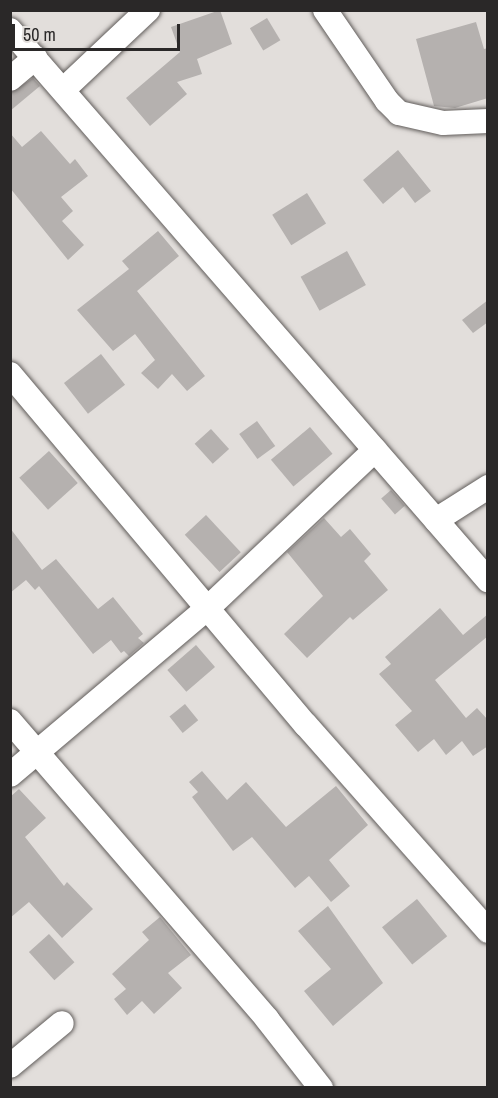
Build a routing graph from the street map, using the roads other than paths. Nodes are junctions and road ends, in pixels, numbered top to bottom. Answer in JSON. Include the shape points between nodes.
{"nodes":[{"id":1,"x":148,"y":10,"type":"edge"},
{"id":2,"x":325,"y":10,"type":"edge"},
{"id":3,"x":10,"y":30,"type":"edge"},
{"id":4,"x":35,"y":58,"type":"junction"},
{"id":5,"x":10,"y":80,"type":"edge"},
{"id":6,"x":63,"y":90,"type":"junction"},
{"id":7,"x":488,"y":121,"type":"edge"},
{"id":8,"x":10,"y":374,"type":"edge"},
{"id":9,"x":375,"y":450,"type":"junction"},
{"id":10,"x":488,"y":487,"type":"edge"},
{"id":11,"x":436,"y":520,"type":"junction"},
{"id":12,"x":488,"y":579,"type":"edge"},
{"id":13,"x":210,"y":606,"type":"junction"},
{"id":14,"x":10,"y":721,"type":"edge"},
{"id":15,"x":38,"y":753,"type":"junction"},
{"id":16,"x":10,"y":775,"type":"edge"},
{"id":17,"x":488,"y":931,"type":"edge"},
{"id":18,"x":62,"y":1023,"type":"dead end"},
{"id":19,"x":10,"y":1066,"type":"edge"},
{"id":20,"x":321,"y":1088,"type":"edge"}],
"edges":[{"from":1,"to":6,"type":"street"},
{"from":2,"to":7,"type":"street","via":[[399,113],[443,123]]},
{"from":3,"to":4,"type":"street"},
{"from":4,"to":5,"type":"street"},
{"from":4,"to":6,"type":"street"},
{"from":6,"to":9,"type":"street"},
{"from":8,"to":13,"type":"street"},
{"from":9,"to":11,"type":"street"},
{"from":9,"to":13,"type":"street"},
{"from":10,"to":11,"type":"street"},
{"from":11,"to":12,"type":"street"},
{"from":13,"to":15,"type":"street"},
{"from":13,"to":17,"type":"street","via":[[306,725]]},
{"from":14,"to":15,"type":"street"},
{"from":15,"to":16,"type":"street"},
{"from":15,"to":20,"type":"street","via":[[267,1019]]},
{"from":18,"to":19,"type":"street"}]}
